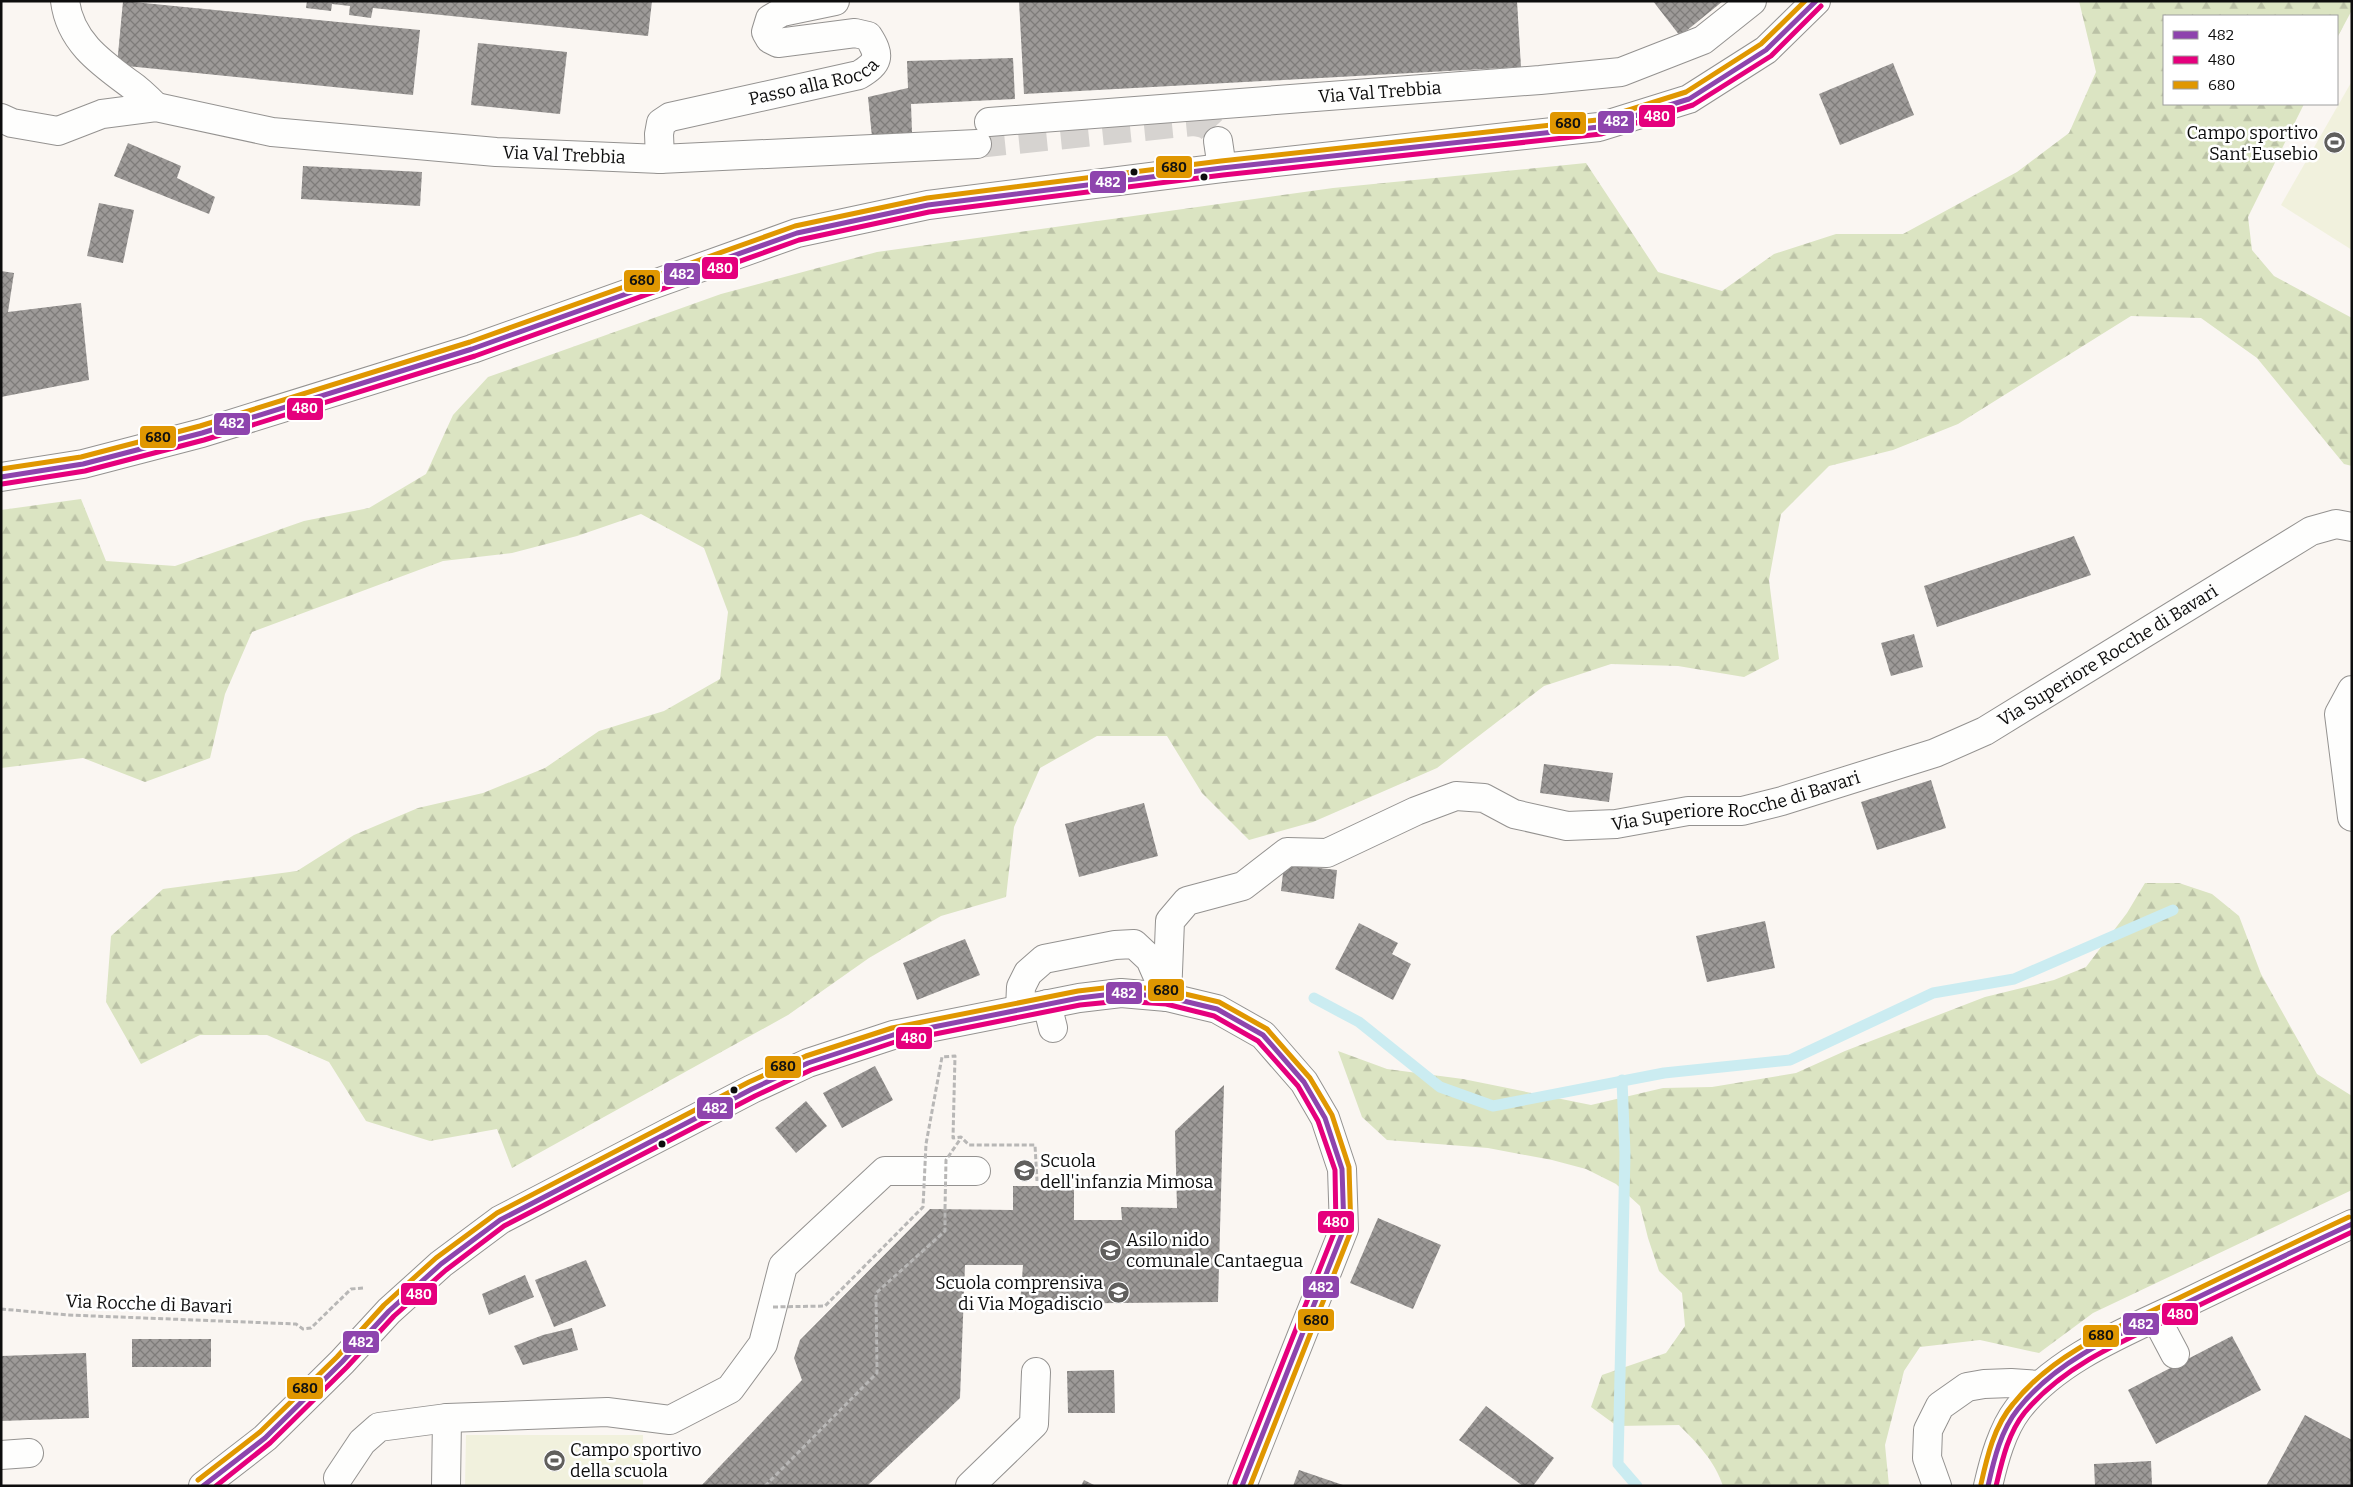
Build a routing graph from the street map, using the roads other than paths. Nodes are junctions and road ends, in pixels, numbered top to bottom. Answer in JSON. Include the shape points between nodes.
{"nodes":[{"id":1,"x":65,"y":1,"type":"edge"},
{"id":2,"x":835,"y":1,"type":"edge"},
{"id":3,"x":1752,"y":1,"type":"edge"},
{"id":4,"x":1816,"y":1,"type":"edge"},
{"id":5,"x":156,"y":107,"type":"junction"},
{"id":6,"x":1,"y":118,"type":"edge"},
{"id":7,"x":1218,"y":141,"type":"tunnel mouth"},
{"id":8,"x":660,"y":159,"type":"junction"},
{"id":9,"x":1222,"y":168,"type":"junction"},
{"id":10,"x":1,"y":477,"type":"edge"},
{"id":11,"x":2352,"y":527,"type":"edge"},
{"id":12,"x":2352,"y":690,"type":"edge"},
{"id":13,"x":2352,"y":817,"type":"edge"},
{"id":14,"x":1166,"y":997,"type":"junction"},
{"id":15,"x":1020,"y":1009,"type":"junction"},
{"id":16,"x":976,"y":1171,"type":"dead end"},
{"id":17,"x":2352,"y":1224,"type":"edge"},
{"id":18,"x":2156,"y":1318,"type":"junction"},
{"id":19,"x":2175,"y":1354,"type":"dead end"},
{"id":20,"x":1036,"y":1372,"type":"dead end"},
{"id":21,"x":2039,"y":1386,"type":"junction"},
{"id":22,"x":447,"y":1418,"type":"junction"},
{"id":23,"x":29,"y":1453,"type":"dead end"},
{"id":24,"x":1,"y":1455,"type":"edge"},
{"id":25,"x":331,"y":1483,"type":"edge"},
{"id":26,"x":203,"y":1486,"type":"edge"},
{"id":27,"x":446,"y":1486,"type":"edge"},
{"id":28,"x":970,"y":1486,"type":"edge"},
{"id":29,"x":1242,"y":1486,"type":"edge"},
{"id":30,"x":1937,"y":1486,"type":"edge"},
{"id":31,"x":1988,"y":1486,"type":"edge"}],
"edges":[{"from":1,"to":5,"type":"street","via":[[70,22],[92,56]]},
{"from":2,"to":8,"type":"street","name":"Passo alla Rocca","via":[[782,12],[770,20],[766,32],[770,40],[778,43],[855,33],[868,36],[877,57],[871,68],[859,75],[670,118],[661,123]]},
{"from":3,"to":8,"type":"street","name":"Via Val Trebbia","via":[[1703,40],[1621,72],[1190,106],[983,133]]},
{"from":4,"to":9,"type":"street","via":[[1766,50],[1689,99],[1599,126]]},
{"from":5,"to":6,"type":"street","via":[[102,114],[58,131]]},
{"from":5,"to":8,"type":"street","name":"Via Val Trebbia","via":[[272,132],[496,152]]},
{"from":7,"to":9,"type":"street"},
{"from":9,"to":10,"type":"street","via":[[928,205],[797,233],[472,349],[202,433],[82,464]]},
{"from":11,"to":14,"type":"street","name":"Via Superiore Rocche di Bavari","via":[[2336,524],[2312,531],[1985,732],[1935,753],[1782,801],[1742,811],[1688,811],[1616,824],[1567,826],[1514,814],[1484,798],[1456,796],[1327,853],[1287,852],[1243,886],[1187,901],[1170,921]]},
{"from":12,"to":13,"type":"street","via":[[2339,714]]},
{"from":14,"to":15,"type":"street","via":[[1121,993],[1050,1016]]},
{"from":14,"to":15,"type":"street","via":[[1150,958],[1134,944],[1115,945],[1044,959],[1028,973],[1021,987]]},
{"from":14,"to":29,"type":"street","via":[[1217,1010],[1263,1035],[1304,1082],[1324,1118],[1342,1169],[1344,1229]]},
{"from":15,"to":26,"type":"street","via":[[893,1035],[808,1063],[500,1220],[441,1264],[389,1311],[265,1438]]},
{"from":16,"to":22,"type":"street","via":[[885,1171],[784,1266],[763,1344],[730,1389],[670,1420],[607,1412]]},
{"from":17,"to":18,"type":"street"},
{"from":18,"to":19,"type":"street"},
{"from":18,"to":21,"type":"street","via":[[2086,1352]]},
{"from":20,"to":28,"type":"street","via":[[1034,1424]]},
{"from":21,"to":30,"type":"street","via":[[2011,1383],[1967,1387],[1940,1406],[1928,1430],[1927,1458]]},
{"from":21,"to":31,"type":"street","via":[[2018,1409],[2003,1437]]},
{"from":22,"to":25,"type":"street","via":[[379,1427],[362,1442]]},
{"from":22,"to":27,"type":"street"},
{"from":23,"to":24,"type":"street"}]}
